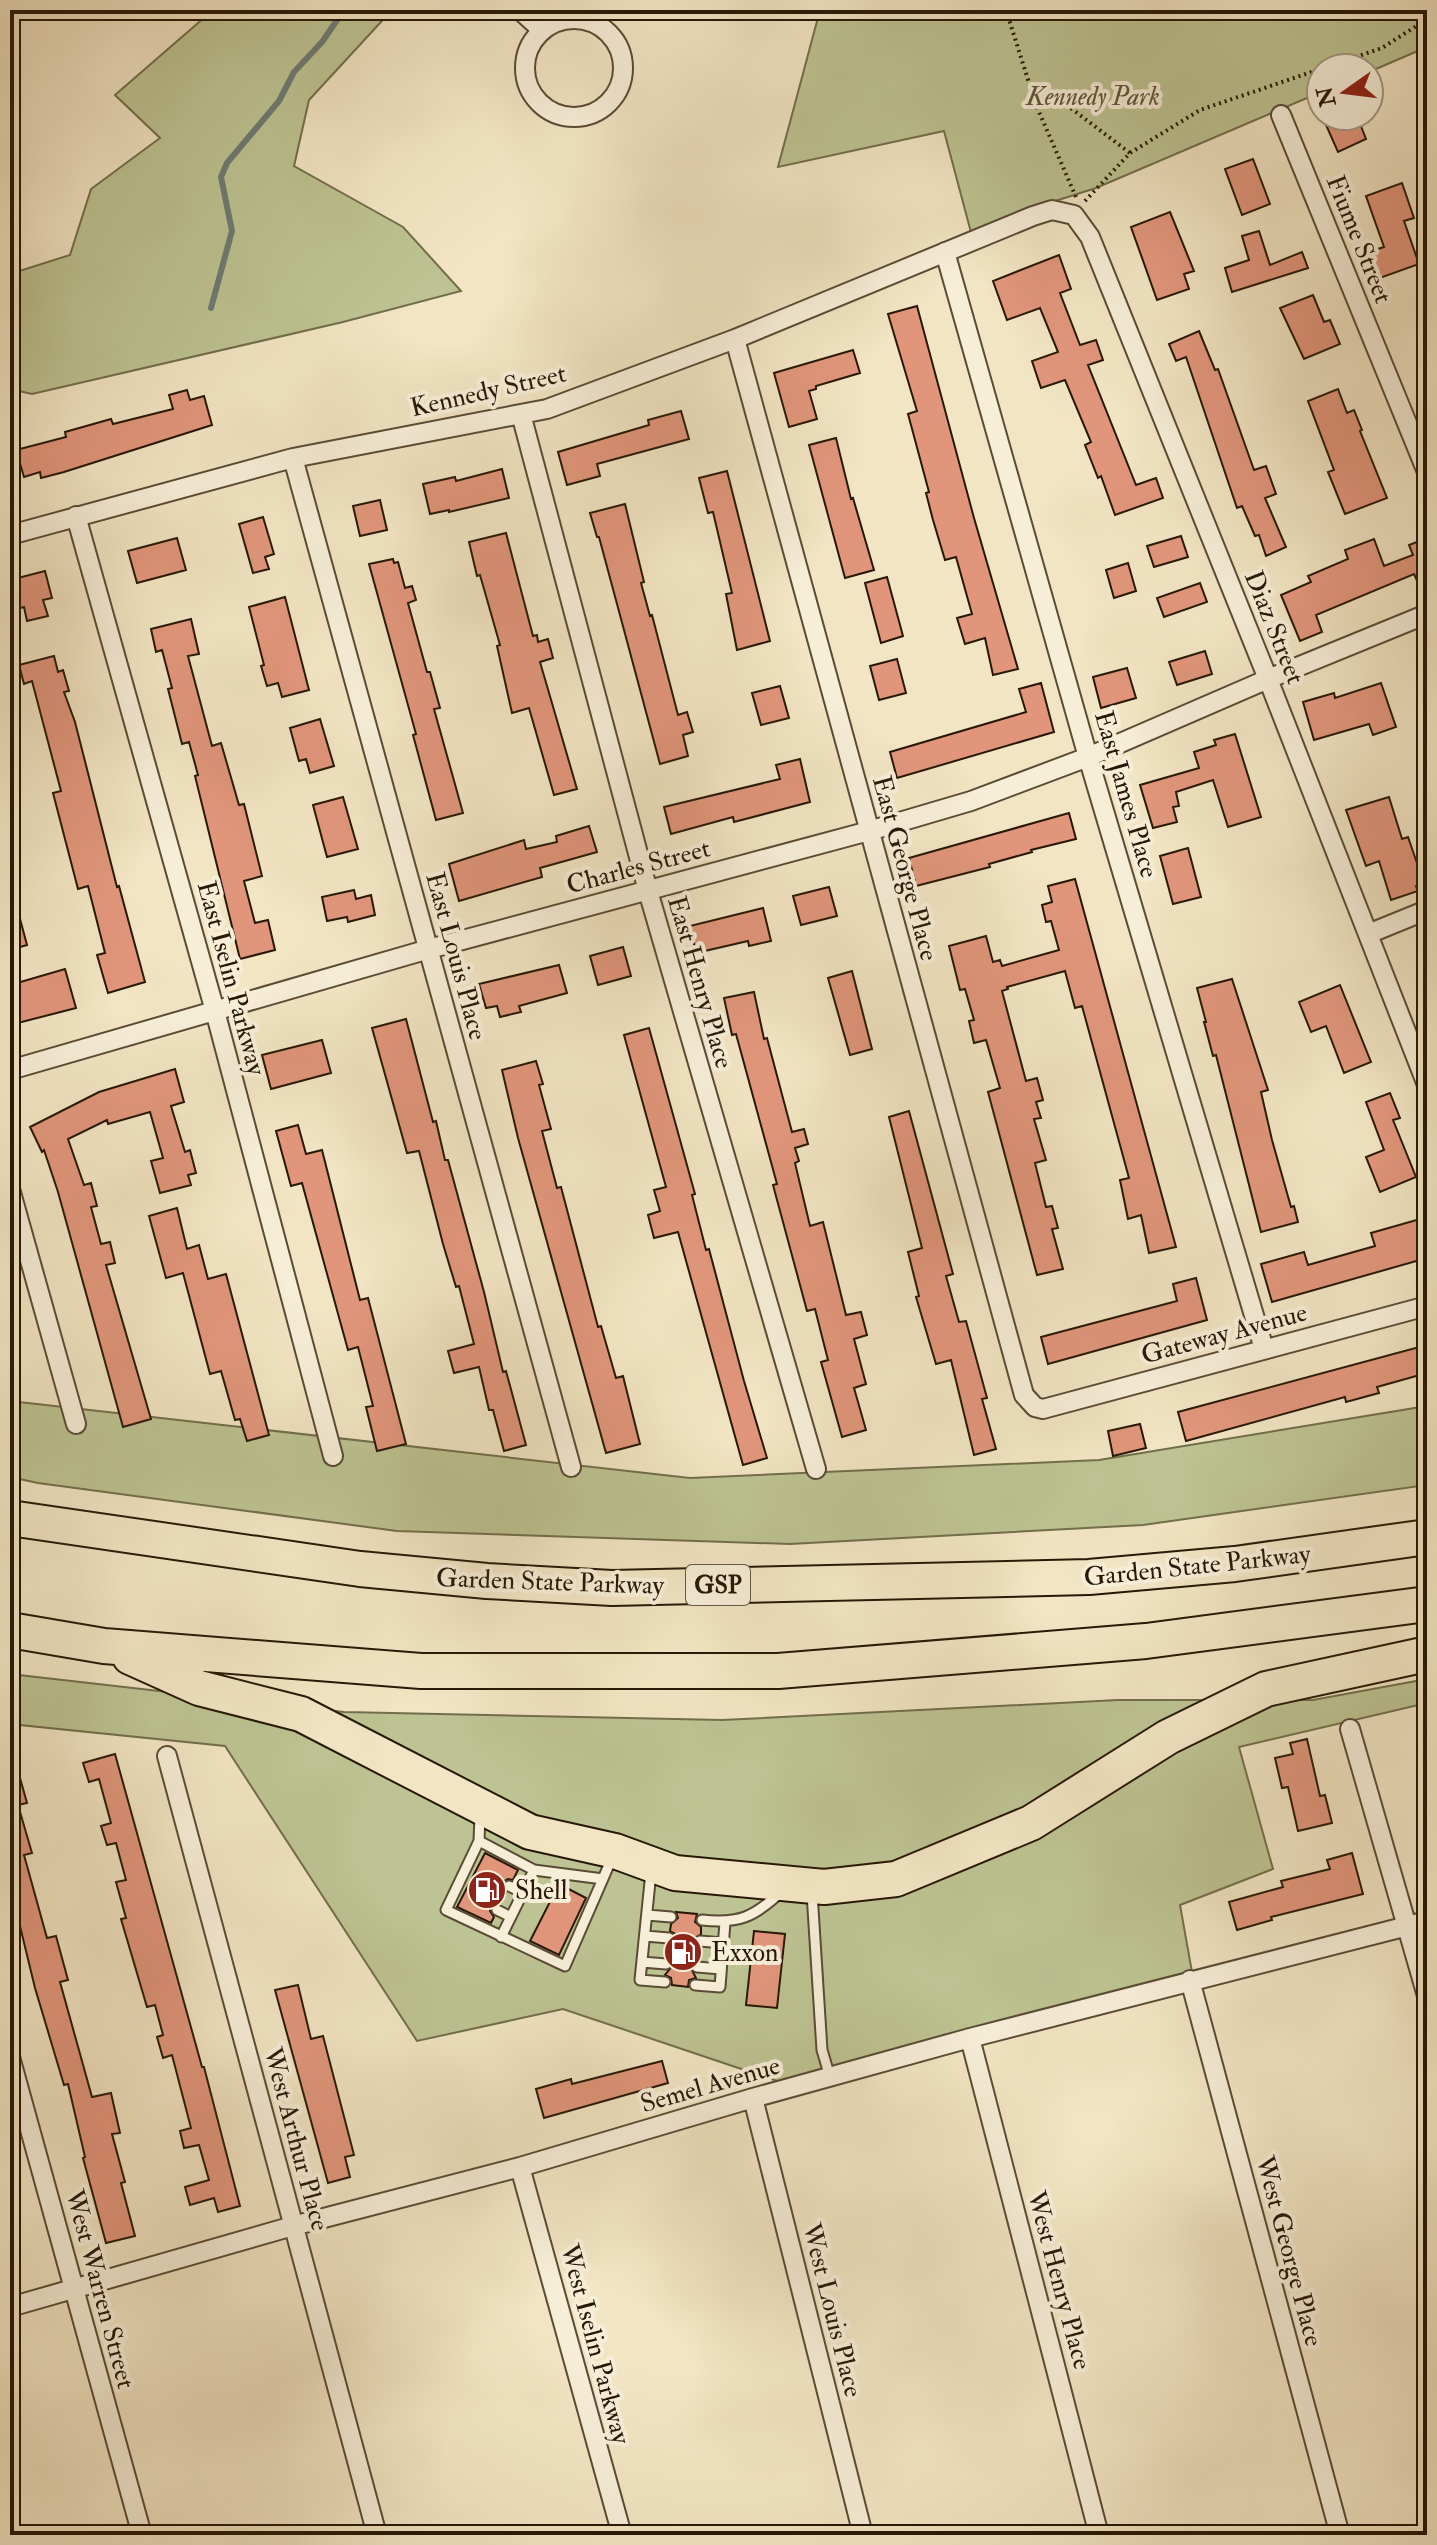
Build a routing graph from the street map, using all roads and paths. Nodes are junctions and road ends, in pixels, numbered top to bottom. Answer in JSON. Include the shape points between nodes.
{"nodes":[{"id":1,"x":520,"y":10,"type":"edge"},
{"id":2,"x":1006,"y":10,"type":"edge"},
{"id":3,"x":1419,"y":10,"type":"edge"},
{"id":4,"x":542,"y":30,"type":"junction"},
{"id":5,"x":1032,"y":92,"type":"junction"},
{"id":6,"x":1281,"y":115,"type":"dead end"},
{"id":7,"x":1130,"y":153,"type":"junction"},
{"id":8,"x":1052,"y":210,"type":"joint"},
{"id":9,"x":945,"y":252,"type":"junction"},
{"id":10,"x":735,"y":339,"type":"junction"},
{"id":11,"x":521,"y":414,"type":"junction"},
{"id":12,"x":293,"y":458,"type":"junction"},
{"id":13,"x":1427,"y":472,"type":"edge"},
{"id":14,"x":76,"y":516,"type":"junction"},
{"id":15,"x":10,"y":535,"type":"edge"},
{"id":16,"x":1427,"y":614,"type":"edge"},
{"id":17,"x":1268,"y":679,"type":"junction"},
{"id":18,"x":1088,"y":757,"type":"junction"},
{"id":19,"x":869,"y":831,"type":"junction"},
{"id":20,"x":648,"y":891,"type":"junction"},
{"id":21,"x":1427,"y":910,"type":"edge"},
{"id":22,"x":1368,"y":934,"type":"junction"},
{"id":23,"x":429,"y":949,"type":"junction"},
{"id":24,"x":215,"y":1011,"type":"junction"},
{"id":25,"x":10,"y":1070,"type":"edge"},
{"id":26,"x":1427,"y":1085,"type":"edge"},
{"id":27,"x":10,"y":1189,"type":"edge"},
{"id":28,"x":1427,"y":1306,"type":"edge"},
{"id":29,"x":1264,"y":1349,"type":"junction"},
{"id":30,"x":1035,"y":1407,"type":"joint"},
{"id":31,"x":76,"y":1424,"type":"dead end"},
{"id":32,"x":333,"y":1456,"type":"dead end"},
{"id":33,"x":571,"y":1467,"type":"dead end"},
{"id":34,"x":816,"y":1469,"type":"dead end"},
{"id":35,"x":10,"y":1518,"type":"edge"},
{"id":36,"x":1427,"y":1537,"type":"edge"},
{"id":37,"x":1427,"y":1604,"type":"edge"},
{"id":38,"x":10,"y":1630,"type":"edge"},
{"id":39,"x":104,"y":1646,"type":"junction"},
{"id":40,"x":1427,"y":1654,"type":"edge"},
{"id":41,"x":1350,"y":1729,"type":"dead end"},
{"id":42,"x":167,"y":1756,"type":"dead end"},
{"id":43,"x":480,"y":1824,"type":"junction"},
{"id":44,"x":652,"y":1864,"type":"junction"},
{"id":45,"x":609,"y":1865,"type":"junction"},
{"id":46,"x":534,"y":1870,"type":"junction"},
{"id":47,"x":800,"y":1885,"type":"junction"},
{"id":48,"x":509,"y":1886,"type":"dead end"},
{"id":49,"x":523,"y":1893,"type":"junction"},
{"id":50,"x":497,"y":1910,"type":"dead end"},
{"id":51,"x":647,"y":1915,"type":"junction"},
{"id":52,"x":511,"y":1917,"type":"junction"},
{"id":53,"x":671,"y":1917,"type":"dead end"},
{"id":54,"x":702,"y":1920,"type":"dead end"},
{"id":55,"x":1427,"y":1921,"type":"edge"},
{"id":56,"x":725,"y":1922,"type":"junction"},
{"id":57,"x":1407,"y":1926,"type":"junction"},
{"id":58,"x":645,"y":1936,"type":"junction"},
{"id":59,"x":501,"y":1937,"type":"junction"},
{"id":60,"x":669,"y":1938,"type":"dead end"},
{"id":61,"x":700,"y":1941,"type":"dead end"},
{"id":62,"x":723,"y":1943,"type":"junction"},
{"id":63,"x":642,"y":1962,"type":"junction"},
{"id":64,"x":666,"y":1964,"type":"dead end"},
{"id":65,"x":697,"y":1967,"type":"dead end"},
{"id":66,"x":721,"y":1969,"type":"junction"},
{"id":67,"x":1190,"y":1980,"type":"junction"},
{"id":68,"x":665,"y":1982,"type":"dead end"},
{"id":69,"x":695,"y":1985,"type":"dead end"},
{"id":70,"x":1427,"y":1996,"type":"edge"},
{"id":71,"x":970,"y":2038,"type":"junction"},
{"id":72,"x":10,"y":2057,"type":"edge"},
{"id":73,"x":830,"y":2077,"type":"junction"},
{"id":74,"x":753,"y":2098,"type":"junction"},
{"id":75,"x":520,"y":2167,"type":"junction"},
{"id":76,"x":293,"y":2226,"type":"junction"},
{"id":77,"x":74,"y":2289,"type":"junction"},
{"id":78,"x":10,"y":2307,"type":"edge"},
{"id":79,"x":1427,"y":2532,"type":"edge"},
{"id":80,"x":142,"y":2535,"type":"edge"},
{"id":81,"x":377,"y":2535,"type":"edge"},
{"id":82,"x":622,"y":2535,"type":"edge"},
{"id":83,"x":863,"y":2535,"type":"edge"},
{"id":84,"x":1099,"y":2535,"type":"edge"},
{"id":85,"x":1340,"y":2535,"type":"edge"},
{"id":86,"x":1416,"y":2535,"type":"edge"}],
"edges":[{"from":1,"to":4,"type":"street"},
{"from":2,"to":5,"type":"path"},
{"from":3,"to":7,"type":"path","via":[[1418,25],[1382,48],[1200,110]]},
{"from":4,"to":4,"type":"street","via":[[526,56],[528,86],[536,99],[561,115],[578,116],[608,103],[622,74],[615,41],[596,25],[573,18]]},
{"from":5,"to":7,"type":"path","via":[[1072,109]]},
{"from":5,"to":7,"type":"path","via":[[1080,207]]},
{"from":6,"to":13,"type":"street","name":"Fiume Street"},
{"from":8,"to":9,"type":"street","name":"Kennedy Street"},
{"from":8,"to":17,"type":"street","name":"Diaz Street","via":[[1074,215],[1090,237]]},
{"from":9,"to":10,"type":"street","name":"Kennedy Street"},
{"from":9,"to":18,"type":"street","name":"East James Place"},
{"from":10,"to":11,"type":"street","name":"Kennedy Street"},
{"from":10,"to":19,"type":"street","name":"East George Place"},
{"from":11,"to":12,"type":"street","name":"Kennedy Street"},
{"from":11,"to":20,"type":"street","name":"East Henry Place"},
{"from":12,"to":14,"type":"street","name":"Kennedy Street"},
{"from":12,"to":23,"type":"street","name":"East Louis Place"},
{"from":14,"to":15,"type":"street","name":"Kennedy Street"},
{"from":14,"to":24,"type":"street","name":"East Iselin Parkway"},
{"from":16,"to":17,"type":"street","name":"Charles Street"},
{"from":17,"to":18,"type":"street","name":"Charles Street"},
{"from":17,"to":22,"type":"street","name":"Diaz Street"},
{"from":18,"to":19,"type":"street","name":"Charles Street","via":[[971,801]]},
{"from":18,"to":29,"type":"street","name":"East James Place"},
{"from":19,"to":20,"type":"street","name":"Charles Street"},
{"from":19,"to":30,"type":"street","name":"East George Place","via":[[1018,1377]]},
{"from":20,"to":23,"type":"street","name":"Charles Street"},
{"from":20,"to":34,"type":"street","name":"East Henry Place"},
{"from":21,"to":22,"type":"street"},
{"from":22,"to":26,"type":"street","name":"Diaz Street"},
{"from":23,"to":24,"type":"street","name":"Charles Street"},
{"from":23,"to":33,"type":"street","name":"East Louis Place"},
{"from":24,"to":25,"type":"street","name":"Charles Street"},
{"from":24,"to":32,"type":"street","name":"East Iselin Parkway"},
{"from":27,"to":31,"type":"street"},
{"from":28,"to":29,"type":"street","name":"Gateway Avenue"},
{"from":29,"to":30,"type":"street","name":"Gateway Avenue"},
{"from":35,"to":36,"type":"highway","name":"Garden State Parkway","number":"GSP","via":[[360,1569],[612,1588],[1089,1577],[1235,1564]]},
{"from":37,"to":39,"type":"highway","via":[[1146,1641],[778,1671],[421,1671]]},
{"from":38,"to":39,"type":"highway"},
{"from":39,"to":43,"type":"highway","via":[[199,1688],[301,1714]]},
{"from":40,"to":47,"type":"highway","via":[[1266,1689],[1168,1737],[1031,1823],[896,1879]]},
{"from":41,"to":57,"type":"street"},
{"from":42,"to":76,"type":"street","name":"West Arthur Place"},
{"from":43,"to":45,"type":"highway","via":[[530,1832]]},
{"from":43,"to":46,"type":"lane"},
{"from":43,"to":59,"type":"lane","via":[[472,1867],[446,1910]]},
{"from":44,"to":45,"type":"highway"},
{"from":44,"to":47,"type":"highway","via":[[675,1873]]},
{"from":44,"to":51,"type":"lane"},
{"from":45,"to":46,"type":"lane"},
{"from":45,"to":59,"type":"lane","via":[[565,1966]]},
{"from":46,"to":49,"type":"lane"},
{"from":47,"to":56,"type":"lane","via":[[758,1913]]},
{"from":47,"to":73,"type":"lane"},
{"from":48,"to":49,"type":"lane"},
{"from":49,"to":52,"type":"lane"},
{"from":50,"to":52,"type":"lane"},
{"from":51,"to":53,"type":"lane"},
{"from":51,"to":58,"type":"lane"},
{"from":52,"to":59,"type":"lane"},
{"from":54,"to":56,"type":"lane"},
{"from":55,"to":57,"type":"street","name":"Semel Avenue"},
{"from":56,"to":62,"type":"lane"},
{"from":57,"to":67,"type":"street","name":"Semel Avenue"},
{"from":57,"to":70,"type":"street"},
{"from":58,"to":60,"type":"lane"},
{"from":58,"to":63,"type":"lane"},
{"from":61,"to":62,"type":"lane"},
{"from":62,"to":66,"type":"lane"},
{"from":63,"to":64,"type":"lane"},
{"from":63,"to":68,"type":"lane","via":[[640,1980]]},
{"from":65,"to":66,"type":"lane"},
{"from":66,"to":69,"type":"lane","via":[[720,1987]]},
{"from":67,"to":71,"type":"street","name":"Semel Avenue"},
{"from":67,"to":85,"type":"street","name":"West George Place"},
{"from":71,"to":73,"type":"street","name":"Semel Avenue"},
{"from":71,"to":84,"type":"street","name":"West Henry Place"},
{"from":72,"to":77,"type":"street","name":"West Warren Street"},
{"from":73,"to":74,"type":"street","name":"Semel Avenue"},
{"from":74,"to":75,"type":"street","name":"Semel Avenue"},
{"from":74,"to":83,"type":"street","name":"West Louis Place"},
{"from":75,"to":76,"type":"street","name":"Semel Avenue"},
{"from":75,"to":82,"type":"street","name":"West Iselin Parkway"},
{"from":76,"to":77,"type":"street","name":"Semel Avenue"},
{"from":76,"to":81,"type":"street","name":"West Arthur Place"},
{"from":77,"to":78,"type":"street","name":"Semel Avenue"},
{"from":77,"to":80,"type":"street","name":"West Warren Street"},
{"from":79,"to":86,"type":"street"}]}
